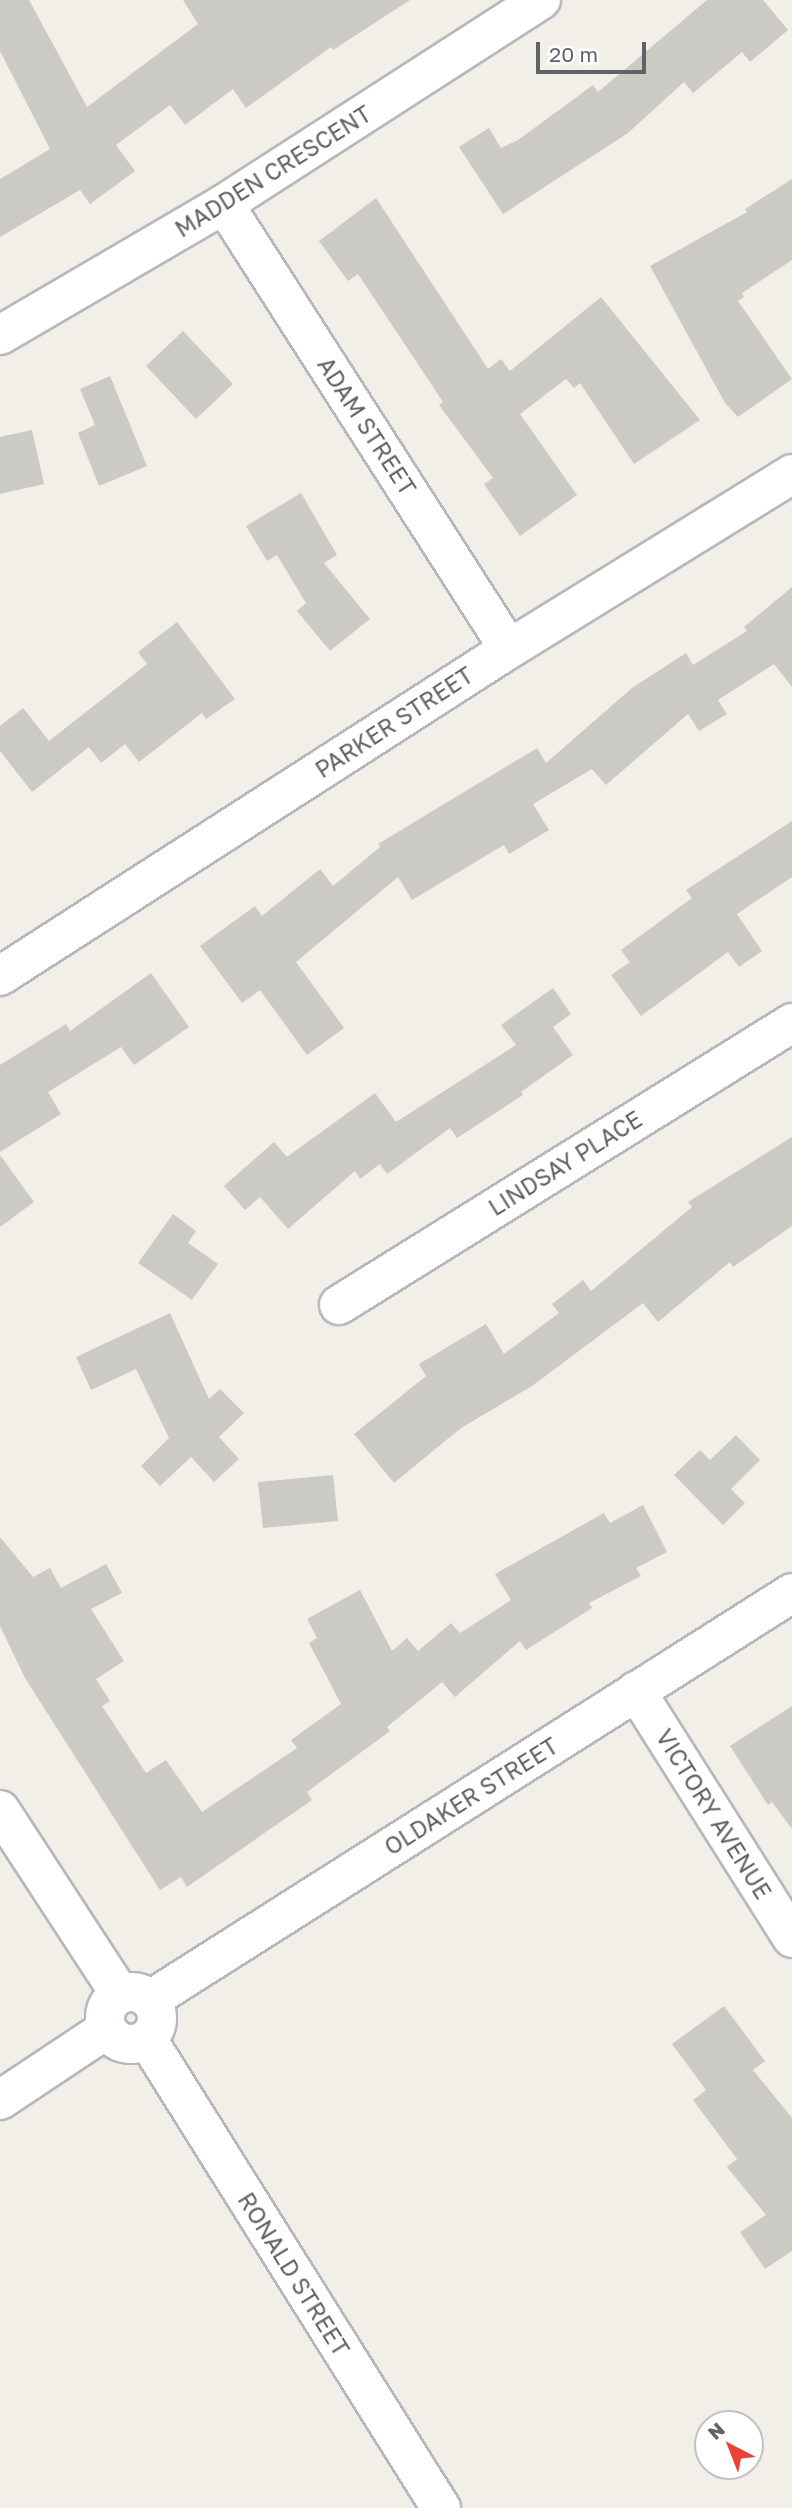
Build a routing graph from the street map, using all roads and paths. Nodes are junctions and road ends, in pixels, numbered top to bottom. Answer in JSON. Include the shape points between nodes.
{"nodes":[{"id":1,"x":541,"y":0,"type":"edge"},
{"id":2,"x":224,"y":204,"type":"junction"},
{"id":3,"x":0,"y":335,"type":"edge"},
{"id":4,"x":792,"y":474,"type":"edge"},
{"id":5,"x":509,"y":649,"type":"junction"},
{"id":6,"x":0,"y":976,"type":"edge"},
{"id":7,"x":792,"y":1023,"type":"edge"},
{"id":8,"x":339,"y":1305,"type":"dead end"},
{"id":9,"x":792,"y":1593,"type":"edge"},
{"id":10,"x":636,"y":1691,"type":"junction"},
{"id":11,"x":0,"y":1810,"type":"edge"},
{"id":12,"x":792,"y":1938,"type":"edge"},
{"id":13,"x":135,"y":1997,"type":"junction"},
{"id":14,"x":107,"y":2029,"type":"junction"},
{"id":15,"x":147,"y":2039,"type":"junction"},
{"id":16,"x":0,"y":2100,"type":"edge"},
{"id":17,"x":441,"y":2508,"type":"edge"}],
"edges":[{"from":1,"to":2,"type":"street","name":"MADDEN CRESCENT"},
{"from":2,"to":3,"type":"street","name":"MADDEN CRESCENT"},
{"from":2,"to":5,"type":"street","name":"ADAM STREET"},
{"from":4,"to":5,"type":"street","name":"PARKER STREET"},
{"from":5,"to":6,"type":"street","name":"PARKER STREET"},
{"from":7,"to":8,"type":"street","name":"LINDSAY PLACE"},
{"from":9,"to":10,"type":"street","name":"OLDAKER STREET"},
{"from":10,"to":12,"type":"street","name":"VICTORY AVENUE"},
{"from":10,"to":13,"type":"street","name":"OLDAKER STREET"},
{"from":11,"to":13,"type":"street"},
{"from":13,"to":14,"type":"street","via":[[105,2012]]},
{"from":13,"to":15,"type":"street","via":[[157,2025]]},
{"from":14,"to":15,"type":"street","via":[[129,2045]]},
{"from":14,"to":16,"type":"street"},
{"from":15,"to":17,"type":"street","name":"RONALD STREET"}]}
